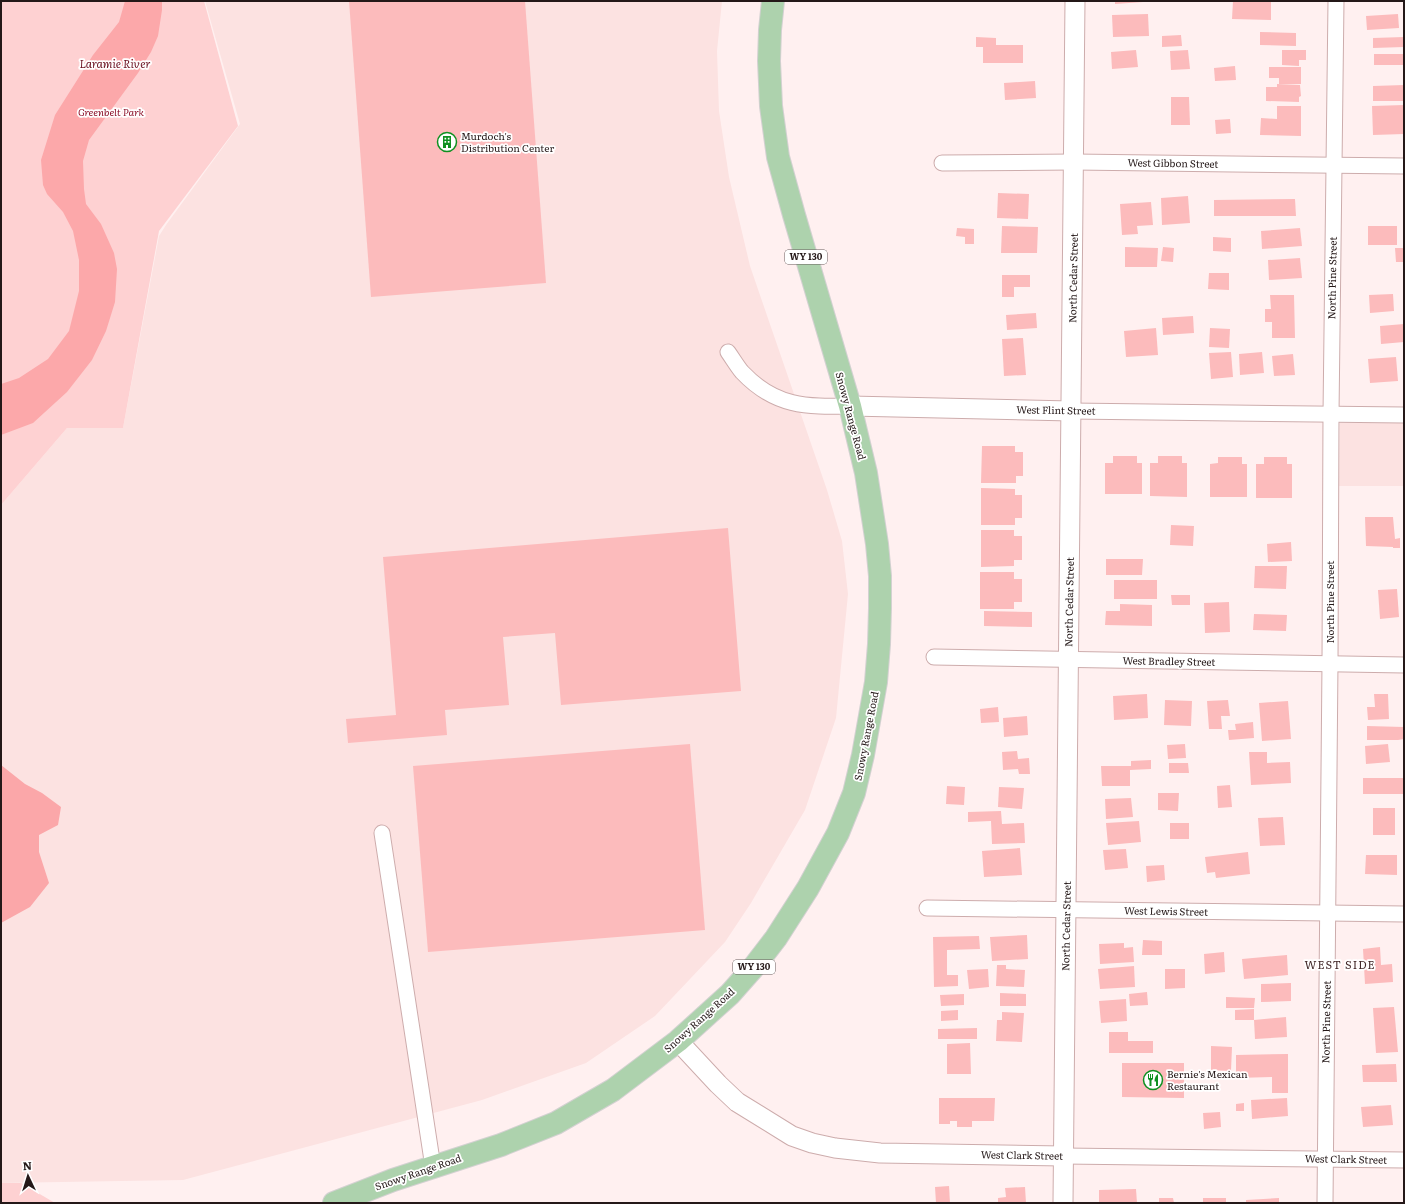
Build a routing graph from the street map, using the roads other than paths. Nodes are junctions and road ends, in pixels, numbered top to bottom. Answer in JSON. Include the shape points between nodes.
{"nodes":[{"id":1,"x":773,"y":1,"type":"edge"},
{"id":2,"x":1075,"y":1,"type":"edge"},
{"id":3,"x":1336,"y":1,"type":"edge"},
{"id":4,"x":1074,"y":162,"type":"junction"},
{"id":5,"x":942,"y":163,"type":"dead end"},
{"id":6,"x":1334,"y":165,"type":"junction"},
{"id":7,"x":1404,"y":166,"type":"edge"},
{"id":8,"x":728,"y":352,"type":"dead end"},
{"id":9,"x":850,"y":406,"type":"junction"},
{"id":10,"x":1071,"y":411,"type":"junction"},
{"id":11,"x":1331,"y":414,"type":"junction"},
{"id":12,"x":1404,"y":415,"type":"edge"},
{"id":13,"x":934,"y":657,"type":"dead end"},
{"id":14,"x":1069,"y":659,"type":"junction"},
{"id":15,"x":1330,"y":663,"type":"junction"},
{"id":16,"x":1404,"y":664,"type":"edge"},
{"id":17,"x":382,"y":833,"type":"dead end"},
{"id":18,"x":927,"y":908,"type":"dead end"},
{"id":19,"x":1066,"y":909,"type":"junction"},
{"id":20,"x":1328,"y":913,"type":"junction"},
{"id":21,"x":1404,"y":914,"type":"edge"},
{"id":22,"x":678,"y":1041,"type":"junction"},
{"id":23,"x":1063,"y":1156,"type":"junction"},
{"id":24,"x":1325,"y":1159,"type":"junction"},
{"id":25,"x":1404,"y":1160,"type":"edge"},
{"id":26,"x":433,"y":1167,"type":"junction"},
{"id":27,"x":334,"y":1203,"type":"edge"},
{"id":28,"x":1062,"y":1203,"type":"edge"},
{"id":29,"x":1325,"y":1203,"type":"edge"}],
"edges":[{"from":1,"to":9,"type":"main road","name":"Snowy Range Road","number":"WY 130","via":[[769,61],[771,106],[778,157]]},
{"from":2,"to":4,"type":"street","name":"North Cedar Street"},
{"from":3,"to":6,"type":"street","name":"North Pine Street"},
{"from":4,"to":5,"type":"street","name":"West Gibbon Street"},
{"from":4,"to":6,"type":"street","name":"West Gibbon Street"},
{"from":4,"to":10,"type":"street","name":"North Cedar Street"},
{"from":6,"to":7,"type":"street","name":"West Gibbon Street"},
{"from":6,"to":11,"type":"street","name":"North Pine Street"},
{"from":8,"to":9,"type":"street","name":"West Flint Street","via":[[741,371],[772,396],[816,407]]},
{"from":9,"to":10,"type":"street","name":"West Flint Street"},
{"from":9,"to":22,"type":"main road","name":"Snowy Range Road","number":"WY 130","via":[[866,473],[880,576],[876,682],[854,793],[838,833],[808,888],[776,938],[730,994]]},
{"from":10,"to":11,"type":"street","name":"West Flint Street"},
{"from":10,"to":14,"type":"street","name":"North Cedar Street"},
{"from":11,"to":12,"type":"street","name":"West Flint Street"},
{"from":11,"to":15,"type":"street","name":"North Pine Street"},
{"from":13,"to":14,"type":"street","name":"West Bradley Street"},
{"from":14,"to":15,"type":"street","name":"West Bradley Street"},
{"from":14,"to":19,"type":"street","name":"North Cedar Street"},
{"from":15,"to":16,"type":"street","name":"West Bradley Street"},
{"from":15,"to":20,"type":"street","name":"North Pine Street"},
{"from":17,"to":26,"type":"street"},
{"from":18,"to":19,"type":"street","name":"West Lewis Street"},
{"from":19,"to":20,"type":"street","name":"West Lewis Street"},
{"from":19,"to":23,"type":"street","name":"North Cedar Street"},
{"from":20,"to":21,"type":"street","name":"West Lewis Street"},
{"from":20,"to":24,"type":"street","name":"North Pine Street"},
{"from":22,"to":23,"type":"street","name":"West Clark Street","via":[[737,1102],[792,1136],[812,1143],[834,1148],[880,1152]]},
{"from":22,"to":26,"type":"main road","name":"Snowy Range Road","number":"WY 130","via":[[613,1090],[556,1123],[501,1145]]},
{"from":23,"to":24,"type":"street","name":"West Clark Street"},
{"from":23,"to":28,"type":"street","name":"North Cedar Street"},
{"from":24,"to":25,"type":"street","name":"West Clark Street"},
{"from":24,"to":29,"type":"street","name":"North Pine Street"},
{"from":26,"to":27,"type":"main road","name":"Snowy Range Road","number":"WY 130"}]}
